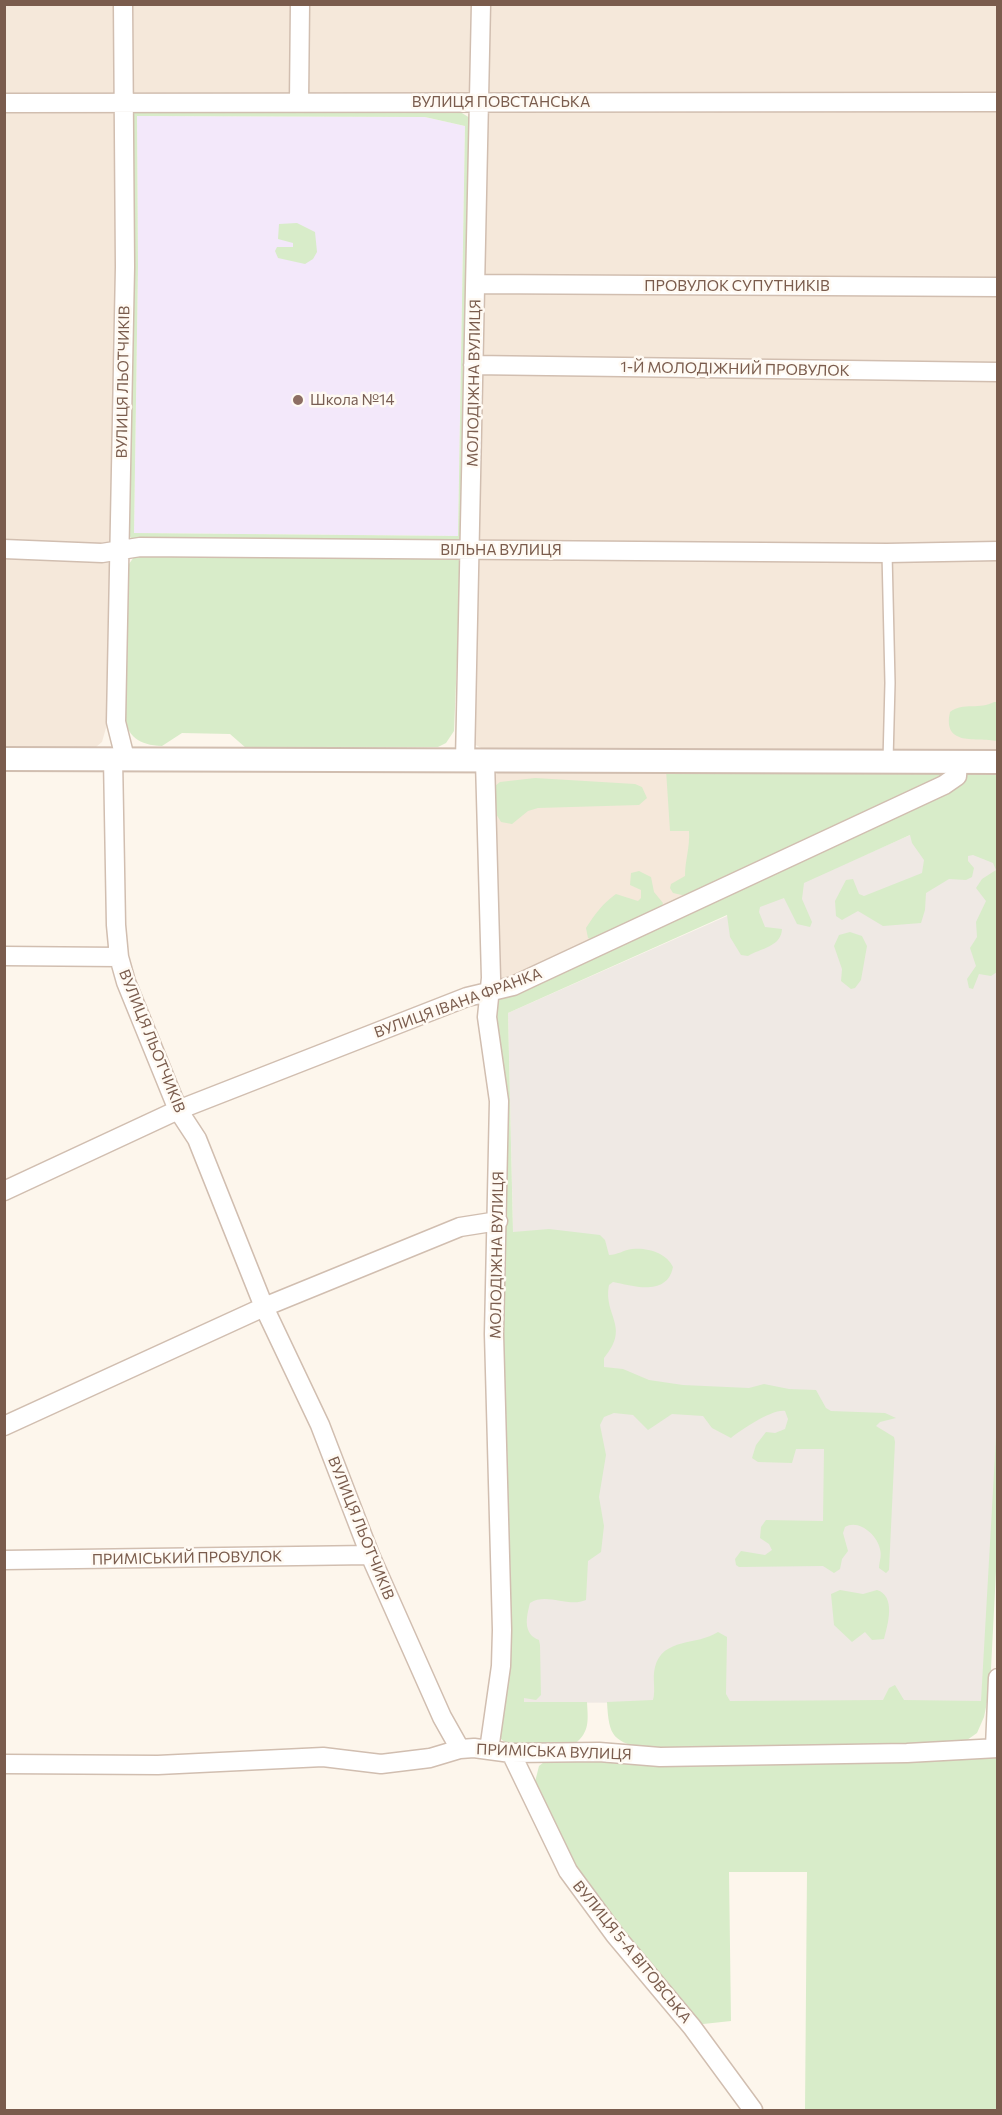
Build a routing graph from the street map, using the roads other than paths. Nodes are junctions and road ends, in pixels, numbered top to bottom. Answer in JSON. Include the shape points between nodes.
{"nodes":[{"id":1,"x":123,"y":4,"type":"edge"},
{"id":2,"x":300,"y":4,"type":"edge"},
{"id":3,"x":481,"y":4,"type":"edge"},
{"id":4,"x":299,"y":102,"type":"junction"},
{"id":5,"x":479,"y":102,"type":"junction"},
{"id":6,"x":998,"y":102,"type":"edge"},
{"id":7,"x":4,"y":103,"type":"edge"},
{"id":8,"x":124,"y":104,"type":"junction"},
{"id":9,"x":476,"y":284,"type":"junction"},
{"id":10,"x":998,"y":287,"type":"edge"},
{"id":11,"x":473,"y":365,"type":"junction"},
{"id":12,"x":998,"y":372,"type":"edge"},
{"id":13,"x":122,"y":548,"type":"junction"},
{"id":14,"x":4,"y":549,"type":"edge"},
{"id":15,"x":470,"y":550,"type":"junction"},
{"id":16,"x":998,"y":551,"type":"edge"},
{"id":17,"x":887,"y":553,"type":"junction"},
{"id":18,"x":119,"y":758,"type":"junction"},
{"id":19,"x":4,"y":759,"type":"edge"},
{"id":20,"x":475,"y":761,"type":"junction"},
{"id":21,"x":958,"y":761,"type":"junction"},
{"id":22,"x":888,"y":762,"type":"junction"},
{"id":23,"x":998,"y":762,"type":"edge"},
{"id":24,"x":4,"y":956,"type":"edge"},
{"id":25,"x":119,"y":957,"type":"junction"},
{"id":26,"x":489,"y":990,"type":"junction"},
{"id":27,"x":178,"y":1110,"type":"junction"},
{"id":28,"x":4,"y":1191,"type":"edge"},
{"id":29,"x":498,"y":1221,"type":"junction"},
{"id":30,"x":264,"y":1306,"type":"junction"},
{"id":31,"x":4,"y":1426,"type":"edge"},
{"id":32,"x":370,"y":1555,"type":"junction"},
{"id":33,"x":4,"y":1560,"type":"edge"},
{"id":34,"x":998,"y":1678,"type":"edge"},
{"id":35,"x":996,"y":1748,"type":"edge"},
{"id":36,"x":460,"y":1749,"type":"junction"},
{"id":37,"x":489,"y":1750,"type":"junction"},
{"id":38,"x":511,"y":1753,"type":"junction"},
{"id":39,"x":4,"y":1764,"type":"edge"},
{"id":40,"x":753,"y":2110,"type":"edge"}],
"edges":[{"from":1,"to":8,"type":"street","name":"ВУЛИЦЯ ЛЬОТЧИКІВ"},
{"from":2,"to":4,"type":"street"},
{"from":3,"to":5,"type":"street","name":"МОЛОДІЖНА ВУЛИЦЯ"},
{"from":4,"to":5,"type":"street","name":"ВУЛИЦЯ ПОВСТАНСЬКА"},
{"from":4,"to":8,"type":"street","name":"ВУЛИЦЯ ПОВСТАНСЬКА"},
{"from":5,"to":6,"type":"street","name":"ВУЛИЦЯ ПОВСТАНСЬКА"},
{"from":5,"to":9,"type":"street","name":"МОЛОДІЖНА ВУЛИЦЯ"},
{"from":7,"to":8,"type":"street","name":"ВУЛИЦЯ ПОВСТАНСЬКА"},
{"from":8,"to":13,"type":"street","name":"ВУЛИЦЯ ЛЬОТЧИКІВ"},
{"from":9,"to":10,"type":"street","name":"ПРОВУЛОК СУПУТНИКІВ"},
{"from":9,"to":11,"type":"street","name":"МОЛОДІЖНА ВУЛИЦЯ"},
{"from":11,"to":12,"type":"street","name":"1-Й МОЛОДІЖНИЙ ПРОВУЛОК"},
{"from":11,"to":15,"type":"street","name":"МОЛОДІЖНА ВУЛИЦЯ"},
{"from":13,"to":14,"type":"street","name":"ВІЛЬНА ВУЛИЦЯ","via":[[102,553]]},
{"from":13,"to":15,"type":"street","name":"ВІЛЬНА ВУЛИЦЯ"},
{"from":13,"to":18,"type":"street","name":"ВУЛИЦЯ ЛЬОТЧИКІВ","via":[[116,722]]},
{"from":15,"to":17,"type":"street","name":"ВІЛЬНА ВУЛИЦЯ"},
{"from":15,"to":20,"type":"street","name":"МОЛОДІЖНА ВУЛИЦЯ","via":[[466,595]]},
{"from":16,"to":17,"type":"street","name":"ВІЛЬНА ВУЛИЦЯ"},
{"from":17,"to":22,"type":"lane"},
{"from":18,"to":19,"type":"street"},
{"from":18,"to":20,"type":"street"},
{"from":18,"to":25,"type":"street","name":"ВУЛИЦЯ ЛЬОТЧИКІВ"},
{"from":20,"to":22,"type":"street"},
{"from":20,"to":26,"type":"street","name":"МОЛОДІЖНА ВУЛИЦЯ"},
{"from":21,"to":22,"type":"street"},
{"from":21,"to":23,"type":"street"},
{"from":21,"to":26,"type":"street","name":"ВУЛИЦЯ ІВАНА ФРАНКА","via":[[957,777],[944,785],[513,986]]},
{"from":24,"to":25,"type":"street"},
{"from":25,"to":27,"type":"street","name":"ВУЛИЦЯ ЛЬОТЧИКІВ"},
{"from":26,"to":27,"type":"street","name":"ВУЛИЦЯ ІВАНА ФРАНКА"},
{"from":26,"to":29,"type":"street","name":"МОЛОДІЖНА ВУЛИЦЯ","via":[[487,1017],[499,1101]]},
{"from":27,"to":28,"type":"street","name":"ВУЛИЦЯ ІВАНА ФРАНКА"},
{"from":27,"to":30,"type":"street","name":"ВУЛИЦЯ ЛЬОТЧИКІВ","via":[[197,1139]]},
{"from":29,"to":30,"type":"street","via":[[460,1227]]},
{"from":29,"to":37,"type":"street","name":"МОЛОДІЖНА ВУЛИЦЯ","via":[[494,1334],[502,1630]]},
{"from":30,"to":31,"type":"street"},
{"from":30,"to":32,"type":"street","name":"ВУЛИЦЯ ЛЬОТЧИКІВ","via":[[312,1407]]},
{"from":32,"to":33,"type":"street","name":"ПРИМІСЬКИЙ ПРОВУЛОК"},
{"from":32,"to":36,"type":"street","name":"ВУЛИЦЯ ЛЬОТЧИКІВ"},
{"from":34,"to":35,"type":"street"},
{"from":35,"to":38,"type":"street","name":"ПРИМІСЬКА ВУЛИЦЯ","via":[[660,1757],[599,1752]]},
{"from":36,"to":37,"type":"street","name":"ПРИМІСЬКА ВУЛИЦЯ"},
{"from":36,"to":39,"type":"street","name":"ПРИМІСЬКА ВУЛИЦЯ","via":[[430,1758],[381,1764],[322,1757],[158,1765]]},
{"from":37,"to":38,"type":"street","name":"ПРИМІСЬКА ВУЛИЦЯ"},
{"from":38,"to":40,"type":"street","name":"ВУЛИЦЯ 5-А ВІТОВСЬКА","via":[[568,1871]]}]}
